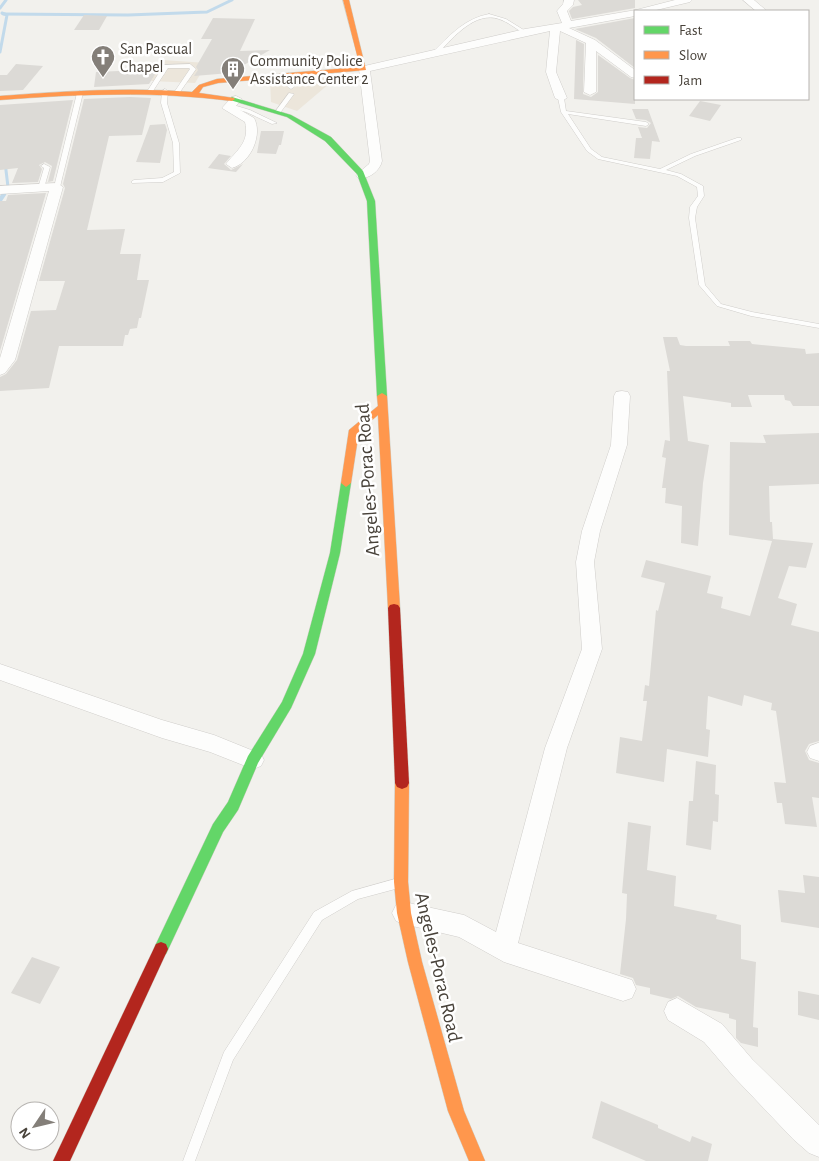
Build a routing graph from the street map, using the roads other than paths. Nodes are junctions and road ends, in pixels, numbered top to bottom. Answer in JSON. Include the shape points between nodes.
{"nodes":[{"id":1,"x":346,"y":0,"type":"edge"},
{"id":2,"x":569,"y":0,"type":"edge"},
{"id":3,"x":684,"y":0,"type":"edge"},
{"id":4,"x":748,"y":0,"type":"edge"},
{"id":5,"x":645,"y":10,"type":"edge"},
{"id":6,"x":761,"y":10,"type":"edge"},
{"id":7,"x":634,"y":13,"type":"edge"},
{"id":8,"x":560,"y":26,"type":"junction"},
{"id":9,"x":525,"y":32,"type":"junction"},
{"id":10,"x":591,"y":42,"type":"junction"},
{"id":11,"x":438,"y":51,"type":"junction"},
{"id":12,"x":364,"y":68,"type":"junction"},
{"id":13,"x":634,"y":71,"type":"edge"},
{"id":14,"x":289,"y":75,"type":"junction"},
{"id":15,"x":151,"y":90,"type":"junction"},
{"id":16,"x":165,"y":91,"type":"junction"},
{"id":17,"x":178,"y":91,"type":"junction"},
{"id":18,"x":291,"y":91,"type":"joint"},
{"id":19,"x":590,"y":92,"type":"dead end"},
{"id":20,"x":80,"y":93,"type":"junction"},
{"id":21,"x":195,"y":93,"type":"junction"},
{"id":22,"x":0,"y":98,"type":"edge"},
{"id":23,"x":561,"y":98,"type":"joint"},
{"id":24,"x":233,"y":102,"type":"junction"},
{"id":25,"x":564,"y":112,"type":"junction"},
{"id":26,"x":276,"y":117,"type":"junction"},
{"id":27,"x":646,"y":124,"type":"dead end"},
{"id":28,"x":739,"y":139,"type":"dead end"},
{"id":29,"x":232,"y":164,"type":"dead end"},
{"id":30,"x":44,"y":166,"type":"dead end"},
{"id":31,"x":662,"y":170,"type":"junction"},
{"id":32,"x":362,"y":174,"type":"junction"},
{"id":33,"x":134,"y":182,"type":"dead end"},
{"id":34,"x":57,"y":187,"type":"junction"},
{"id":35,"x":41,"y":188,"type":"junction"},
{"id":36,"x":0,"y":190,"type":"edge"},
{"id":37,"x":819,"y":326,"type":"edge"},
{"id":38,"x":0,"y":370,"type":"edge"},
{"id":39,"x":622,"y":396,"type":"dead end"},
{"id":40,"x":381,"y":408,"type":"junction"},
{"id":41,"x":0,"y":672,"type":"edge"},
{"id":42,"x":253,"y":760,"type":"junction"},
{"id":43,"x":401,"y":882,"type":"junction"},
{"id":44,"x":404,"y":913,"type":"junction"},
{"id":45,"x":504,"y":950,"type":"junction"},
{"id":46,"x":623,"y":989,"type":"dead end"},
{"id":47,"x":677,"y":1011,"type":"dead end"},
{"id":48,"x":819,"y":1143,"type":"edge"},
{"id":49,"x":61,"y":1161,"type":"edge"},
{"id":50,"x":189,"y":1161,"type":"edge"},
{"id":51,"x":477,"y":1161,"type":"edge"}],
"edges":[{"from":1,"to":12,"type":"main road"},
{"from":2,"to":8,"type":"street","via":[[562,11]]},
{"from":3,"to":5,"type":"street"},
{"from":4,"to":6,"type":"street"},
{"from":7,"to":8,"type":"street"},
{"from":8,"to":9,"type":"street"},
{"from":8,"to":10,"type":"street"},
{"from":8,"to":23,"type":"street","via":[[551,72]]},
{"from":9,"to":11,"type":"street"},
{"from":9,"to":11,"type":"lane","via":[[491,16],[468,22]]},
{"from":10,"to":13,"type":"street"},
{"from":10,"to":19,"type":"street"},
{"from":11,"to":12,"type":"street"},
{"from":12,"to":14,"type":"main road"},
{"from":12,"to":32,"type":"street","via":[[376,166]]},
{"from":14,"to":18,"type":"lane"},
{"from":14,"to":21,"type":"main road","via":[[217,81],[201,86]]},
{"from":15,"to":16,"type":"main road","name":"Angeles-Porac Road"},
{"from":15,"to":17,"type":"lane","via":[[167,66],[192,68]]},
{"from":15,"to":20,"type":"main road","name":"Angeles-Porac Road"},
{"from":16,"to":17,"type":"main road","name":"Angeles-Porac Road"},
{"from":16,"to":33,"type":"lane","via":[[164,104],[176,142],[177,174],[163,180]]},
{"from":17,"to":21,"type":"main road","name":"Angeles-Porac Road"},
{"from":18,"to":26,"type":"lane"},
{"from":20,"to":22,"type":"main road","name":"Angeles-Porac Road"},
{"from":20,"to":34,"type":"lane"},
{"from":21,"to":24,"type":"main road","name":"Angeles-Porac Road"},
{"from":23,"to":25,"type":"lane"},
{"from":24,"to":26,"type":"main road","name":"Angeles-Porac Road"},
{"from":24,"to":29,"type":"street","via":[[229,109],[250,120],[252,127],[248,148]]},
{"from":25,"to":27,"type":"lane"},
{"from":25,"to":31,"type":"lane","via":[[589,150],[600,158]]},
{"from":26,"to":32,"type":"main road","name":"Angeles-Porac Road","via":[[323,133]]},
{"from":28,"to":31,"type":"lane"},
{"from":30,"to":35,"type":"lane","via":[[47,168]]},
{"from":31,"to":37,"type":"lane","via":[[700,186],[701,196],[693,208],[692,227],[702,267],[702,285],[719,305]]},
{"from":32,"to":40,"type":"main road","name":"Angeles-Porac Road","via":[[371,201]]},
{"from":34,"to":35,"type":"street"},
{"from":34,"to":38,"type":"street","via":[[7,360]]},
{"from":35,"to":36,"type":"street"},
{"from":39,"to":45,"type":"street","via":[[619,444],[591,531],[585,562],[592,649],[556,748]]},
{"from":40,"to":42,"type":"main road","via":[[354,430],[335,553],[309,654],[287,704]]},
{"from":40,"to":43,"type":"main road","name":"Angeles-Porac Road","via":[[402,756]]},
{"from":41,"to":42,"type":"street"},
{"from":42,"to":49,"type":"main road"},
{"from":43,"to":44,"type":"main road","name":"Angeles-Porac Road"},
{"from":43,"to":50,"type":"lane","via":[[356,895],[318,916],[228,1056]]},
{"from":44,"to":45,"type":"street","via":[[464,927]]},
{"from":44,"to":51,"type":"main road","name":"Angeles-Porac Road","via":[[456,1111]]},
{"from":45,"to":46,"type":"street"},
{"from":47,"to":48,"type":"street","via":[[713,1033]]}]}
